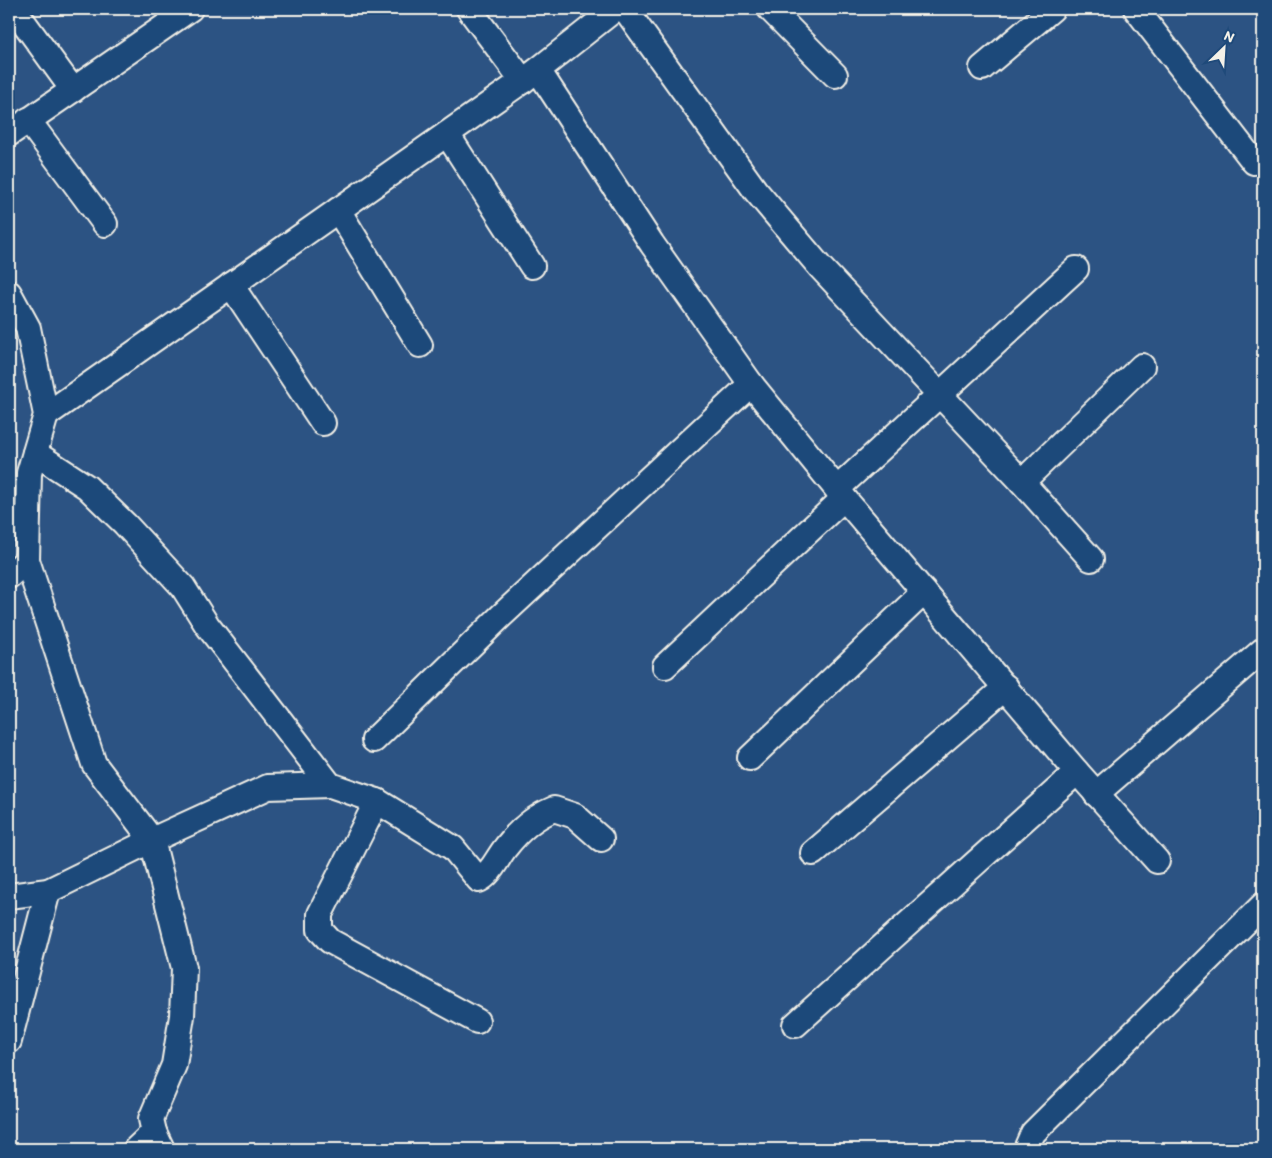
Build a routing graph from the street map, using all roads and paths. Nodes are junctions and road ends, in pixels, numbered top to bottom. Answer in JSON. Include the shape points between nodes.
{"nodes":[{"id":1,"x":14,"y":9,"type":"edge"},
{"id":2,"x":190,"y":9,"type":"edge"},
{"id":3,"x":468,"y":9,"type":"edge"},
{"id":4,"x":615,"y":9,"type":"edge"},
{"id":5,"x":624,"y":9,"type":"edge"},
{"id":6,"x":770,"y":9,"type":"edge"},
{"id":7,"x":1052,"y":9,"type":"edge"},
{"id":8,"x":1136,"y":9,"type":"edge"},
{"id":9,"x":982,"y":68,"type":"dead end"},
{"id":10,"x":531,"y":75,"type":"junction"},
{"id":11,"x":834,"y":75,"type":"dead end"},
{"id":12,"x":73,"y":90,"type":"junction"},
{"id":13,"x":28,"y":120,"type":"junction"},
{"id":14,"x":9,"y":134,"type":"edge"},
{"id":15,"x":447,"y":134,"type":"junction"},
{"id":16,"x":1254,"y":162,"type":"dead end"},
{"id":17,"x":338,"y":210,"type":"junction"},
{"id":18,"x":104,"y":224,"type":"dead end"},
{"id":19,"x":532,"y":266,"type":"dead end"},
{"id":20,"x":1076,"y":269,"type":"dead end"},
{"id":21,"x":231,"y":285,"type":"junction"},
{"id":22,"x":9,"y":293,"type":"edge"},
{"id":23,"x":420,"y":345,"type":"dead end"},
{"id":24,"x":1142,"y":366,"type":"dead end"},
{"id":25,"x":751,"y":384,"type":"junction"},
{"id":26,"x":940,"y":393,"type":"junction"},
{"id":27,"x":46,"y":415,"type":"junction"},
{"id":28,"x":323,"y":423,"type":"dead end"},
{"id":29,"x":35,"y":453,"type":"junction"},
{"id":30,"x":1022,"y":482,"type":"junction"},
{"id":31,"x":841,"y":494,"type":"junction"},
{"id":32,"x":1091,"y":559,"type":"dead end"},
{"id":33,"x":28,"y":560,"type":"junction"},
{"id":34,"x":9,"y":576,"type":"edge"},
{"id":35,"x":924,"y":592,"type":"junction"},
{"id":36,"x":1263,"y":650,"type":"edge"},
{"id":37,"x":665,"y":666,"type":"dead end"},
{"id":38,"x":1006,"y":687,"type":"junction"},
{"id":39,"x":374,"y":740,"type":"dead end"},
{"id":40,"x":750,"y":758,"type":"dead end"},
{"id":41,"x":1077,"y":772,"type":"junction"},
{"id":42,"x":330,"y":785,"type":"junction"},
{"id":43,"x":1096,"y":794,"type":"junction"},
{"id":44,"x":377,"y":801,"type":"junction"},
{"id":45,"x":601,"y":839,"type":"dead end"},
{"id":46,"x":152,"y":840,"type":"junction"},
{"id":47,"x":814,"y":854,"type":"dead end"},
{"id":48,"x":1157,"y":861,"type":"dead end"},
{"id":49,"x":48,"y":891,"type":"junction"},
{"id":50,"x":9,"y":896,"type":"edge"},
{"id":51,"x":1263,"y":905,"type":"edge"},
{"id":52,"x":478,"y":1021,"type":"dead end"},
{"id":53,"x":795,"y":1024,"type":"dead end"},
{"id":54,"x":9,"y":1042,"type":"edge"},
{"id":55,"x":158,"y":1141,"type":"edge"},
{"id":56,"x":136,"y":1149,"type":"edge"},
{"id":57,"x":1026,"y":1149,"type":"edge"}],
"edges":[{"from":1,"to":12,"type":"street"},
{"from":2,"to":12,"type":"street"},
{"from":3,"to":10,"type":"street"},
{"from":4,"to":10,"type":"street"},
{"from":5,"to":26,"type":"street","via":[[754,190],[820,267]]},
{"from":6,"to":11,"type":"street"},
{"from":7,"to":9,"type":"street"},
{"from":8,"to":16,"type":"street"},
{"from":10,"to":15,"type":"street"},
{"from":10,"to":25,"type":"street"},
{"from":12,"to":13,"type":"street"},
{"from":13,"to":14,"type":"street"},
{"from":13,"to":18,"type":"street"},
{"from":15,"to":17,"type":"street"},
{"from":15,"to":19,"type":"street"},
{"from":17,"to":21,"type":"street"},
{"from":17,"to":23,"type":"street"},
{"from":20,"to":26,"type":"street"},
{"from":21,"to":27,"type":"street"},
{"from":21,"to":28,"type":"street"},
{"from":22,"to":27,"type":"street","via":[[28,328]]},
{"from":24,"to":30,"type":"street"},
{"from":25,"to":31,"type":"street"},
{"from":25,"to":39,"type":"street","via":[[501,616]]},
{"from":26,"to":30,"type":"street"},
{"from":26,"to":31,"type":"street"},
{"from":27,"to":29,"type":"street"},
{"from":29,"to":33,"type":"street","via":[[29,474]]},
{"from":29,"to":42,"type":"street","via":[[87,487],[183,587],[207,625]]},
{"from":30,"to":32,"type":"street"},
{"from":31,"to":35,"type":"street"},
{"from":31,"to":37,"type":"street"},
{"from":33,"to":34,"type":"street"},
{"from":33,"to":46,"type":"street","via":[[94,764]]},
{"from":35,"to":38,"type":"street"},
{"from":35,"to":40,"type":"street"},
{"from":36,"to":43,"type":"street"},
{"from":38,"to":41,"type":"street"},
{"from":38,"to":47,"type":"street"},
{"from":41,"to":43,"type":"street"},
{"from":41,"to":53,"type":"street"},
{"from":42,"to":44,"type":"street"},
{"from":42,"to":46,"type":"street","via":[[268,788]]},
{"from":43,"to":48,"type":"street"},
{"from":44,"to":45,"type":"street","via":[[453,848],[480,880],[486,877],[507,846],[535,817],[554,809],[575,816]]},
{"from":44,"to":52,"type":"street","via":[[320,914],[320,930],[330,941]]},
{"from":46,"to":49,"type":"street"},
{"from":46,"to":55,"type":"street","via":[[184,968],[182,1016],[174,1066],[151,1118]]},
{"from":49,"to":50,"type":"street"},
{"from":49,"to":54,"type":"street"},
{"from":51,"to":57,"type":"street","via":[[1033,1133]]},
{"from":55,"to":56,"type":"street"}]}
